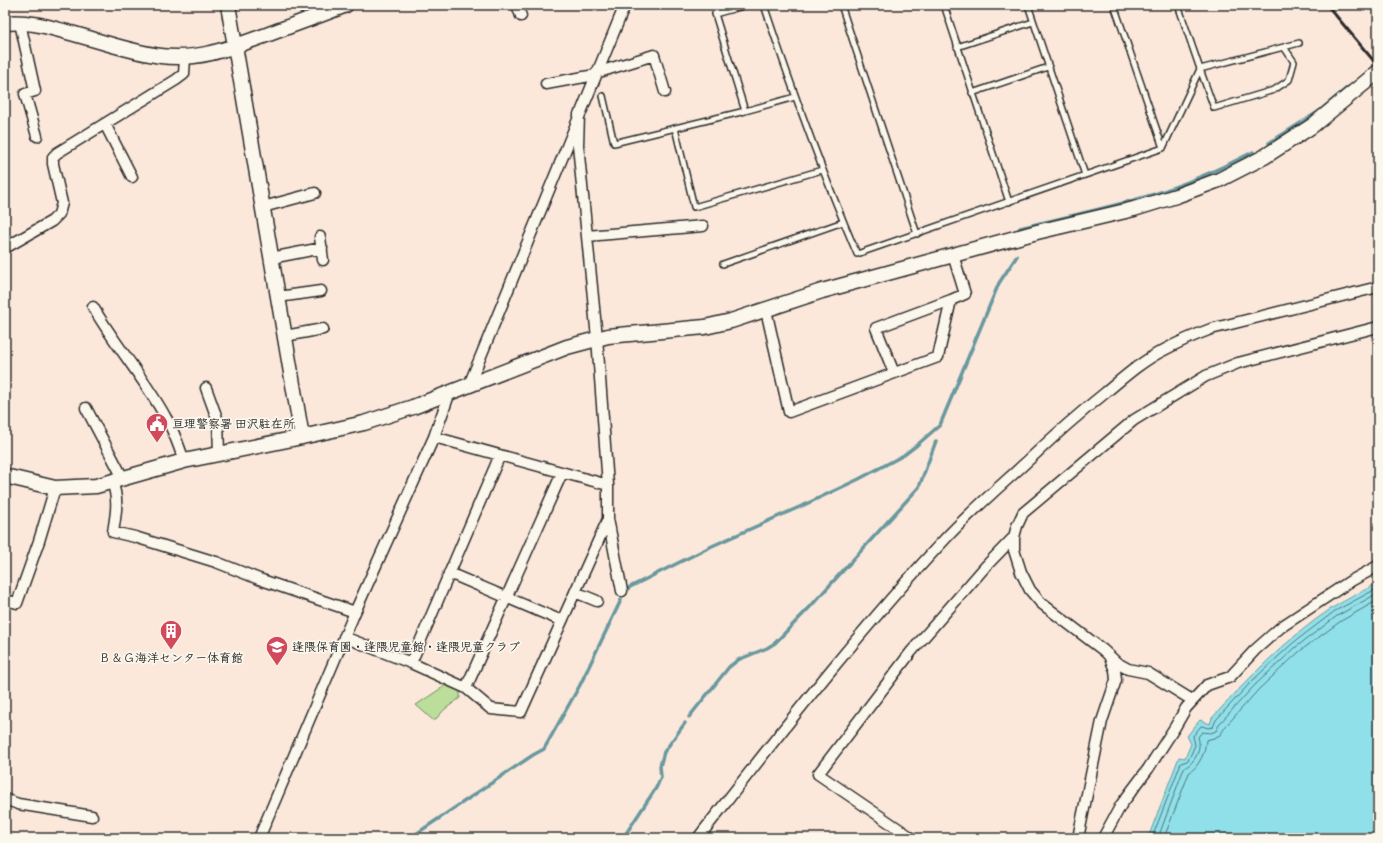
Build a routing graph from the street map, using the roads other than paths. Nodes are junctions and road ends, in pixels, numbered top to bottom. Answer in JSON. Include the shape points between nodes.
{"nodes":[{"id":1,"x":346,"y":5,"type":"edge"},
{"id":2,"x":517,"y":5,"type":"edge"},
{"id":3,"x":625,"y":5,"type":"edge"},
{"id":4,"x":747,"y":5,"type":"edge"},
{"id":5,"x":764,"y":5,"type":"edge"},
{"id":6,"x":842,"y":5,"type":"edge"},
{"id":7,"x":944,"y":5,"type":"edge"},
{"id":8,"x":1028,"y":5,"type":"edge"},
{"id":9,"x":1114,"y":5,"type":"edge"},
{"id":10,"x":1178,"y":5,"type":"edge"},
{"id":11,"x":230,"y":7,"type":"edge"},
{"id":12,"x":520,"y":16,"type":"dead end"},
{"id":13,"x":1033,"y":22,"type":"junction"},
{"id":14,"x":5,"y":23,"type":"edge"},
{"id":15,"x":20,"y":23,"type":"junction"},
{"id":16,"x":1299,"y":43,"type":"dead end"},
{"id":17,"x":235,"y":46,"type":"junction"},
{"id":18,"x":1284,"y":46,"type":"junction"},
{"id":19,"x":957,"y":47,"type":"junction"},
{"id":20,"x":185,"y":58,"type":"junction"},
{"id":21,"x":1048,"y":67,"type":"junction"},
{"id":22,"x":1200,"y":69,"type":"junction"},
{"id":23,"x":1378,"y":72,"type":"edge"},
{"id":24,"x":596,"y":74,"type":"junction"},
{"id":25,"x":546,"y":84,"type":"dead end"},
{"id":26,"x":665,"y":92,"type":"dead end"},
{"id":27,"x":972,"y":93,"type":"junction"},
{"id":28,"x":603,"y":96,"type":"dead end"},
{"id":29,"x":795,"y":97,"type":"junction"},
{"id":30,"x":745,"y":111,"type":"junction"},
{"id":31,"x":579,"y":114,"type":"junction"},
{"id":32,"x":105,"y":124,"type":"junction"},
{"id":33,"x":675,"y":128,"type":"junction"},
{"id":34,"x":37,"y":136,"type":"dead end"},
{"id":35,"x":1163,"y":148,"type":"junction"},
{"id":36,"x":822,"y":170,"type":"junction"},
{"id":37,"x":1085,"y":174,"type":"junction"},
{"id":38,"x":132,"y":177,"type":"dead end"},
{"id":39,"x":315,"y":193,"type":"dead end"},
{"id":40,"x":1009,"y":202,"type":"junction"},
{"id":41,"x":262,"y":207,"type":"junction"},
{"id":42,"x":843,"y":222,"type":"junction"},
{"id":43,"x":703,"y":226,"type":"dead end"},
{"id":44,"x":917,"y":234,"type":"junction"},
{"id":45,"x":320,"y":236,"type":"dead end"},
{"id":46,"x":587,"y":236,"type":"junction"},
{"id":47,"x":5,"y":248,"type":"edge"},
{"id":48,"x":322,"y":248,"type":"junction"},
{"id":49,"x":953,"y":255,"type":"junction"},
{"id":50,"x":271,"y":258,"type":"junction"},
{"id":51,"x":323,"y":260,"type":"dead end"},
{"id":52,"x":723,"y":264,"type":"dead end"},
{"id":53,"x":1378,"y":287,"type":"edge"},
{"id":54,"x":321,"y":291,"type":"dead end"},
{"id":55,"x":278,"y":297,"type":"junction"},
{"id":56,"x":950,"y":300,"type":"junction"},
{"id":57,"x":93,"y":307,"type":"dead end"},
{"id":58,"x":766,"y":310,"type":"junction"},
{"id":59,"x":1378,"y":327,"type":"edge"},
{"id":60,"x":323,"y":329,"type":"dead end"},
{"id":61,"x":285,"y":336,"type":"junction"},
{"id":62,"x":597,"y":338,"type":"junction"},
{"id":63,"x":894,"y":373,"type":"junction"},
{"id":64,"x":469,"y":385,"type":"junction"},
{"id":65,"x":206,"y":388,"type":"dead end"},
{"id":66,"x":450,"y":392,"type":"junction"},
{"id":67,"x":86,"y":408,"type":"dead end"},
{"id":68,"x":434,"y":437,"type":"junction"},
{"id":69,"x":302,"y":438,"type":"junction"},
{"id":70,"x":219,"y":454,"type":"junction"},
{"id":71,"x":500,"y":455,"type":"junction"},
{"id":72,"x":184,"y":461,"type":"junction"},
{"id":73,"x":562,"y":473,"type":"junction"},
{"id":74,"x":5,"y":476,"type":"edge"},
{"id":75,"x":118,"y":480,"type":"junction"},
{"id":76,"x":608,"y":485,"type":"junction"},
{"id":77,"x":55,"y":488,"type":"junction"},
{"id":78,"x":608,"y":519,"type":"junction"},
{"id":79,"x":1014,"y":537,"type":"junction"},
{"id":80,"x":1378,"y":566,"type":"edge"},
{"id":81,"x":449,"y":573,"type":"junction"},
{"id":82,"x":622,"y":591,"type":"dead end"},
{"id":83,"x":575,"y":592,"type":"junction"},
{"id":84,"x":507,"y":596,"type":"junction"},
{"id":85,"x":5,"y":600,"type":"edge"},
{"id":86,"x":598,"y":601,"type":"dead end"},
{"id":87,"x":355,"y":612,"type":"junction"},
{"id":88,"x":562,"y":621,"type":"junction"},
{"id":89,"x":344,"y":637,"type":"junction"},
{"id":90,"x":1107,"y":654,"type":"junction"},
{"id":91,"x":411,"y":663,"type":"junction"},
{"id":92,"x":466,"y":688,"type":"junction"},
{"id":93,"x":1192,"y":700,"type":"junction"},
{"id":94,"x":5,"y":799,"type":"edge"},
{"id":95,"x":92,"y":816,"type":"dead end"},
{"id":96,"x":259,"y":838,"type":"edge"},
{"id":97,"x":698,"y":838,"type":"edge"},
{"id":98,"x":912,"y":838,"type":"edge"},
{"id":99,"x":1078,"y":838,"type":"edge"},
{"id":100,"x":1102,"y":838,"type":"edge"}],
"edges":[{"from":1,"to":17,"type":"street"},
{"from":2,"to":12,"type":"street"},
{"from":3,"to":24,"type":"street"},
{"from":4,"to":30,"type":"lane","via":[[715,14]]},
{"from":5,"to":29,"type":"lane"},
{"from":6,"to":44,"type":"lane"},
{"from":7,"to":19,"type":"lane"},
{"from":8,"to":13,"type":"lane"},
{"from":9,"to":35,"type":"lane"},
{"from":10,"to":22,"type":"lane"},
{"from":11,"to":17,"type":"street"},
{"from":13,"to":19,"type":"lane"},
{"from":13,"to":21,"type":"lane"},
{"from":14,"to":15,"type":"street"},
{"from":15,"to":20,"type":"street","via":[[35,23],[132,51]]},
{"from":15,"to":34,"type":"street","via":[[35,91],[25,94]]},
{"from":16,"to":18,"type":"lane"},
{"from":17,"to":20,"type":"street"},
{"from":17,"to":41,"type":"street"},
{"from":18,"to":22,"type":"lane"},
{"from":18,"to":22,"type":"lane","via":[[1294,62],[1289,80],[1274,90],[1214,108]]},
{"from":19,"to":27,"type":"lane"},
{"from":20,"to":32,"type":"street","via":[[184,74]]},
{"from":21,"to":27,"type":"lane"},
{"from":21,"to":37,"type":"lane"},
{"from":22,"to":35,"type":"lane"},
{"from":23,"to":49,"type":"street","via":[[1312,126],[1264,157],[1219,180],[1134,209]]},
{"from":24,"to":25,"type":"street"},
{"from":24,"to":26,"type":"street","via":[[654,55]]},
{"from":24,"to":31,"type":"street"},
{"from":27,"to":40,"type":"lane"},
{"from":28,"to":33,"type":"lane","via":[[614,143]]},
{"from":29,"to":30,"type":"lane"},
{"from":29,"to":36,"type":"lane"},
{"from":30,"to":33,"type":"lane"},
{"from":31,"to":46,"type":"street","via":[[578,145]]},
{"from":31,"to":64,"type":"street"},
{"from":32,"to":38,"type":"street"},
{"from":32,"to":47,"type":"street","via":[[53,157],[62,203],[59,214],[52,221]]},
{"from":33,"to":36,"type":"lane","via":[[694,207]]},
{"from":35,"to":37,"type":"lane"},
{"from":36,"to":42,"type":"lane"},
{"from":37,"to":40,"type":"lane"},
{"from":39,"to":41,"type":"street"},
{"from":40,"to":44,"type":"lane"},
{"from":41,"to":50,"type":"street"},
{"from":42,"to":44,"type":"lane","via":[[856,254]]},
{"from":42,"to":52,"type":"lane"},
{"from":43,"to":46,"type":"street"},
{"from":45,"to":48,"type":"street"},
{"from":46,"to":62,"type":"street"},
{"from":48,"to":50,"type":"street"},
{"from":48,"to":51,"type":"street"},
{"from":49,"to":56,"type":"street","via":[[965,294]]},
{"from":49,"to":58,"type":"street","via":[[822,291]]},
{"from":50,"to":55,"type":"street"},
{"from":53,"to":97,"type":"street","via":[[1194,335],[1164,349],[1118,382],[985,499],[946,538],[865,630]]},
{"from":54,"to":55,"type":"street"},
{"from":55,"to":61,"type":"street"},
{"from":56,"to":63,"type":"street","via":[[938,357]]},
{"from":56,"to":63,"type":"street","via":[[876,328]]},
{"from":57,"to":72,"type":"street","via":[[166,418]]},
{"from":58,"to":62,"type":"street","via":[[705,327]]},
{"from":58,"to":63,"type":"street","via":[[789,412]]},
{"from":59,"to":79,"type":"street","via":[[1238,363],[1206,376],[1134,420],[1023,513]]},
{"from":60,"to":61,"type":"street"},
{"from":61,"to":69,"type":"street"},
{"from":62,"to":64,"type":"street"},
{"from":62,"to":76,"type":"street"},
{"from":64,"to":66,"type":"street"},
{"from":65,"to":70,"type":"street","via":[[218,421]]},
{"from":66,"to":68,"type":"street"},
{"from":66,"to":69,"type":"street","via":[[370,421]]},
{"from":67,"to":75,"type":"street"},
{"from":68,"to":71,"type":"street"},
{"from":68,"to":87,"type":"street"},
{"from":69,"to":70,"type":"street"},
{"from":70,"to":72,"type":"street"},
{"from":71,"to":73,"type":"street"},
{"from":71,"to":81,"type":"street"},
{"from":72,"to":75,"type":"street"},
{"from":73,"to":76,"type":"street"},
{"from":73,"to":84,"type":"street"},
{"from":74,"to":77,"type":"street"},
{"from":75,"to":77,"type":"street","via":[[96,486]]},
{"from":75,"to":87,"type":"street","via":[[113,532],[216,562]]},
{"from":76,"to":78,"type":"street"},
{"from":77,"to":85,"type":"street","via":[[18,602]]},
{"from":78,"to":82,"type":"street"},
{"from":78,"to":83,"type":"street"},
{"from":79,"to":90,"type":"street","via":[[1014,550],[1030,590],[1041,603]]},
{"from":79,"to":98,"type":"street","via":[[912,652],[818,774]]},
{"from":80,"to":93,"type":"street","via":[[1281,627],[1230,677],[1207,685]]},
{"from":81,"to":84,"type":"street"},
{"from":81,"to":91,"type":"street"},
{"from":83,"to":86,"type":"street"},
{"from":83,"to":88,"type":"street"},
{"from":84,"to":88,"type":"street"},
{"from":84,"to":92,"type":"street"},
{"from":87,"to":89,"type":"street"},
{"from":88,"to":92,"type":"street","via":[[521,712],[491,709]]},
{"from":89,"to":91,"type":"street"},
{"from":89,"to":96,"type":"street"},
{"from":90,"to":93,"type":"street","via":[[1122,666],[1148,673]]},
{"from":90,"to":99,"type":"street","via":[[1115,670],[1116,680],[1102,721]]},
{"from":91,"to":92,"type":"street"},
{"from":93,"to":100,"type":"street","via":[[1148,769],[1121,805]]},
{"from":94,"to":95,"type":"street","via":[[18,804]]}]}
